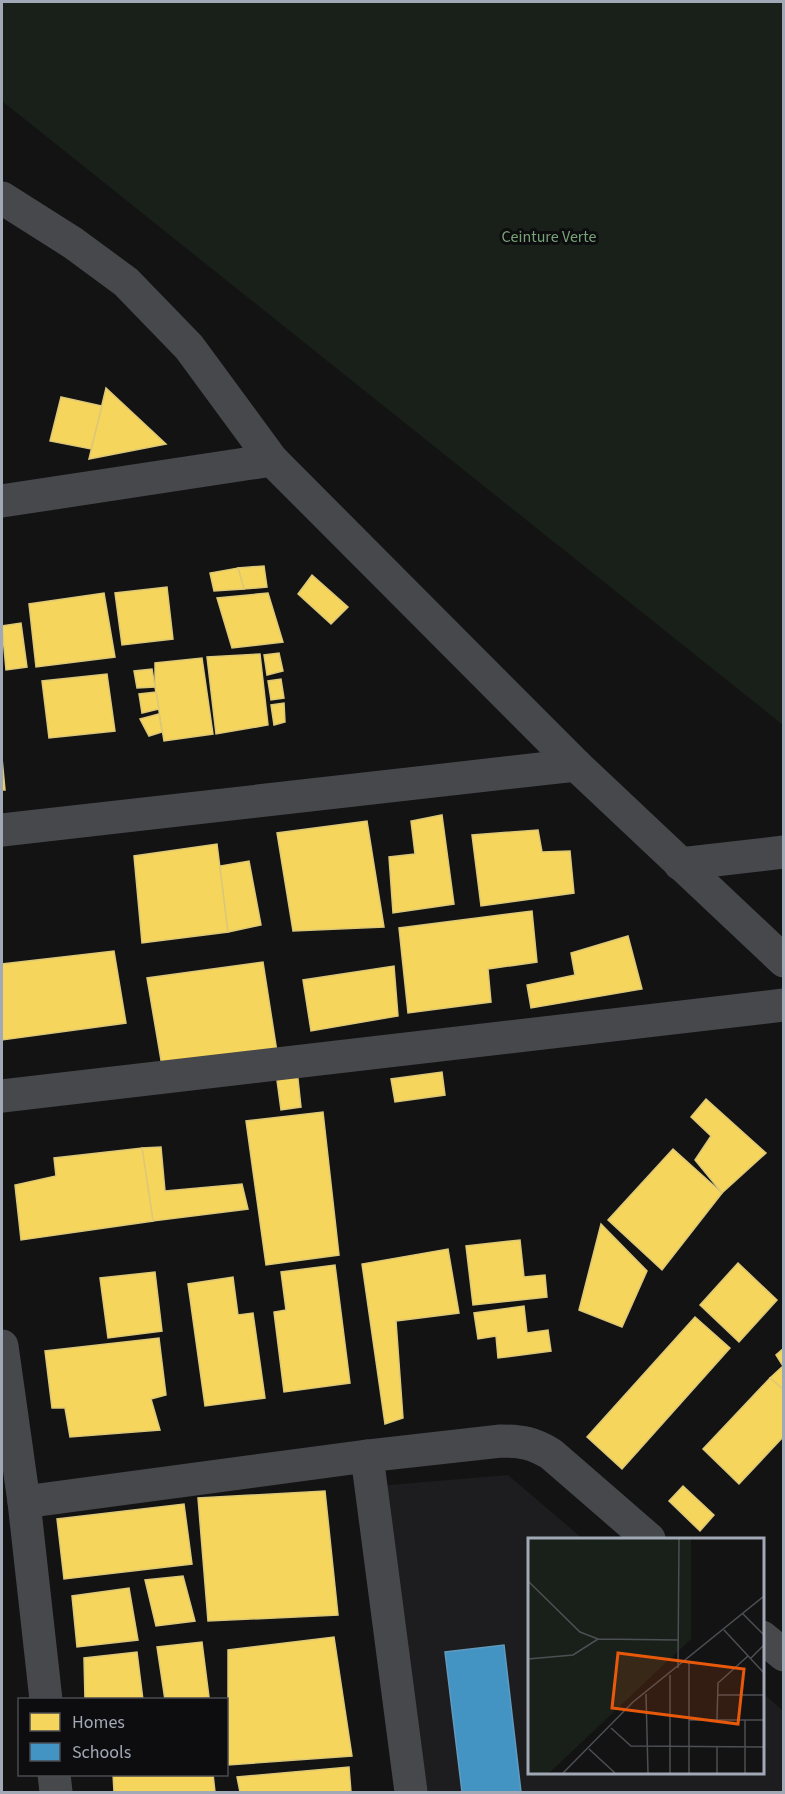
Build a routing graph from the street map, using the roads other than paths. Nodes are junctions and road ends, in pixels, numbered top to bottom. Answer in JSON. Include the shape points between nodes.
{"nodes":[{"id":1,"x":2,"y":198,"type":"edge"},
{"id":2,"x":272,"y":460,"type":"junction"},
{"id":3,"x":2,"y":501,"type":"edge"},
{"id":4,"x":576,"y":765,"type":"junction"},
{"id":5,"x":2,"y":830,"type":"edge"},
{"id":6,"x":783,"y":852,"type":"edge"},
{"id":7,"x":680,"y":864,"type":"junction"},
{"id":8,"x":783,"y":961,"type":"edge"},
{"id":9,"x":783,"y":1005,"type":"edge"},
{"id":10,"x":2,"y":1096,"type":"edge"},
{"id":11,"x":2,"y":1347,"type":"edge"},
{"id":12,"x":367,"y":1456,"type":"junction"},
{"id":13,"x":24,"y":1502,"type":"junction"},
{"id":14,"x":648,"y":1538,"type":"edge"},
{"id":15,"x":764,"y":1639,"type":"edge"},
{"id":16,"x":783,"y":1655,"type":"edge"},
{"id":17,"x":46,"y":1698,"type":"edge"},
{"id":18,"x":54,"y":1776,"type":"edge"},
{"id":19,"x":56,"y":1792,"type":"edge"},
{"id":20,"x":411,"y":1792,"type":"edge"}],
"edges":[{"from":1,"to":2,"type":"street","via":[[126,282],[189,347]]},
{"from":2,"to":3,"type":"street"},
{"from":2,"to":4,"type":"street"},
{"from":4,"to":5,"type":"street"},
{"from":4,"to":7,"type":"street"},
{"from":6,"to":7,"type":"street"},
{"from":7,"to":8,"type":"street"},
{"from":9,"to":10,"type":"street"},
{"from":11,"to":13,"type":"street"},
{"from":12,"to":13,"type":"street"},
{"from":12,"to":14,"type":"street","via":[[501,1441],[536,1444]]},
{"from":12,"to":20,"type":"street"},
{"from":13,"to":17,"type":"street"},
{"from":15,"to":16,"type":"street"},
{"from":18,"to":19,"type":"street"}]}
